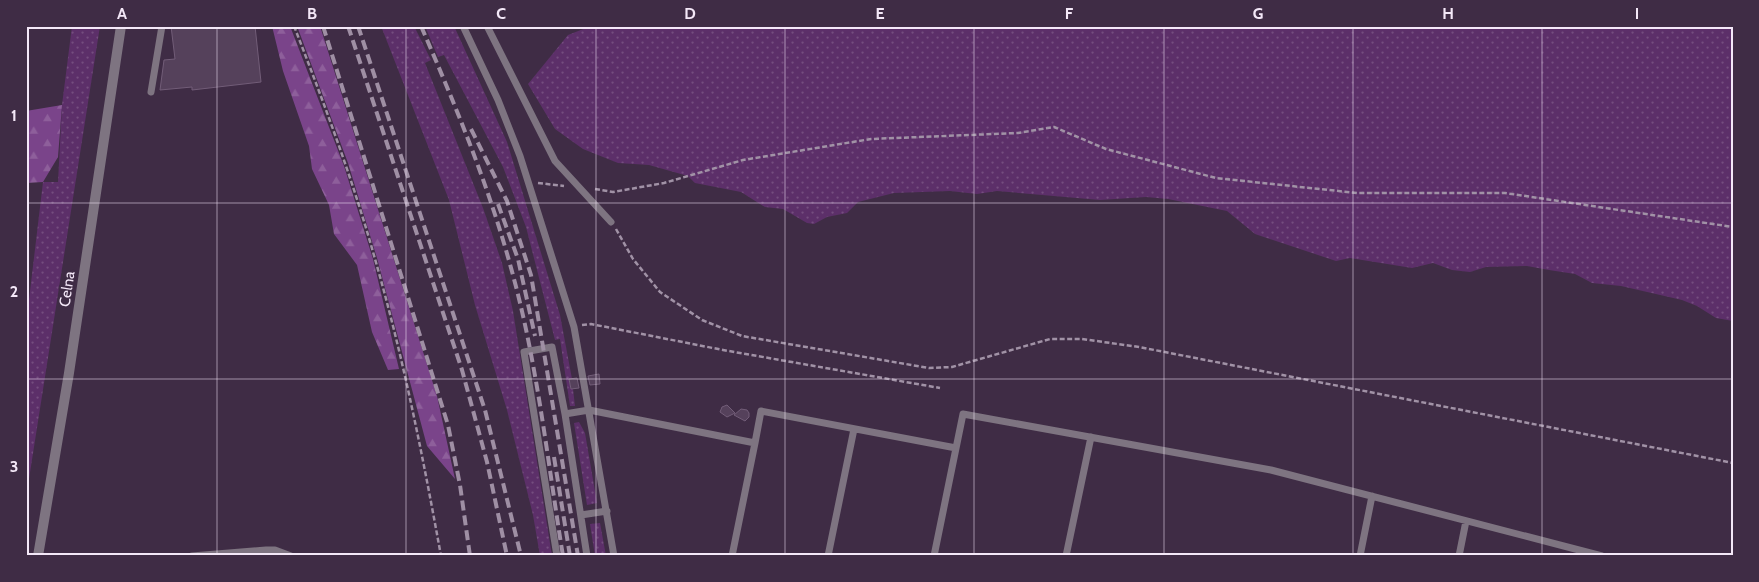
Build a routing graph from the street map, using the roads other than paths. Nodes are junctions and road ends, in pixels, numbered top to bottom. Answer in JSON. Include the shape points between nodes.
{"nodes":[{"id":1,"x":121,"y":26,"type":"edge"},
{"id":2,"x":162,"y":26,"type":"edge"},
{"id":3,"x":463,"y":26,"type":"edge"},
{"id":4,"x":487,"y":26,"type":"edge"},
{"id":5,"x":151,"y":92,"type":"dead end"},
{"id":6,"x":611,"y":222,"type":"road end"},
{"id":7,"x":589,"y":410,"type":"junction"},
{"id":8,"x":565,"y":414,"type":"junction"},
{"id":9,"x":854,"y":428,"type":"junction"},
{"id":10,"x":1091,"y":437,"type":"junction"},
{"id":11,"x":755,"y":443,"type":"junction"},
{"id":12,"x":956,"y":448,"type":"junction"},
{"id":13,"x":1372,"y":496,"type":"junction"},
{"id":14,"x":607,"y":511,"type":"junction"},
{"id":15,"x":581,"y":514,"type":"junction"},
{"id":16,"x":1466,"y":521,"type":"junction"},
{"id":17,"x":38,"y":556,"type":"edge"},
{"id":18,"x":192,"y":556,"type":"edge"},
{"id":19,"x":291,"y":556,"type":"edge"},
{"id":20,"x":557,"y":556,"type":"edge"},
{"id":21,"x":587,"y":556,"type":"edge"},
{"id":22,"x":614,"y":556,"type":"edge"},
{"id":23,"x":732,"y":556,"type":"edge"},
{"id":24,"x":828,"y":556,"type":"edge"},
{"id":25,"x":934,"y":556,"type":"edge"},
{"id":26,"x":1066,"y":556,"type":"edge"},
{"id":27,"x":1360,"y":556,"type":"edge"},
{"id":28,"x":1459,"y":556,"type":"edge"},
{"id":29,"x":1602,"y":556,"type":"edge"}],
"edges":[{"from":1,"to":17,"type":"street","name":"Celna"},
{"from":2,"to":5,"type":"lane"},
{"from":3,"to":7,"type":"lane","via":[[498,100],[529,182],[574,326]]},
{"from":4,"to":6,"type":"lane","via":[[554,161]]},
{"from":7,"to":8,"type":"lane"},
{"from":7,"to":11,"type":"lane"},
{"from":7,"to":14,"type":"lane"},
{"from":8,"to":15,"type":"lane"},
{"from":8,"to":20,"type":"lane","via":[[552,347],[524,352]]},
{"from":9,"to":11,"type":"lane","via":[[761,411]]},
{"from":9,"to":12,"type":"lane"},
{"from":9,"to":24,"type":"lane"},
{"from":10,"to":12,"type":"lane","via":[[963,414]]},
{"from":10,"to":13,"type":"lane","via":[[1271,470]]},
{"from":10,"to":26,"type":"lane"},
{"from":11,"to":23,"type":"lane"},
{"from":12,"to":25,"type":"lane"},
{"from":13,"to":16,"type":"lane"},
{"from":13,"to":27,"type":"lane"},
{"from":14,"to":15,"type":"lane"},
{"from":14,"to":22,"type":"lane"},
{"from":15,"to":21,"type":"lane"},
{"from":16,"to":28,"type":"lane"},
{"from":16,"to":29,"type":"lane"},
{"from":18,"to":19,"type":"lane","via":[[266,550]]}]}
